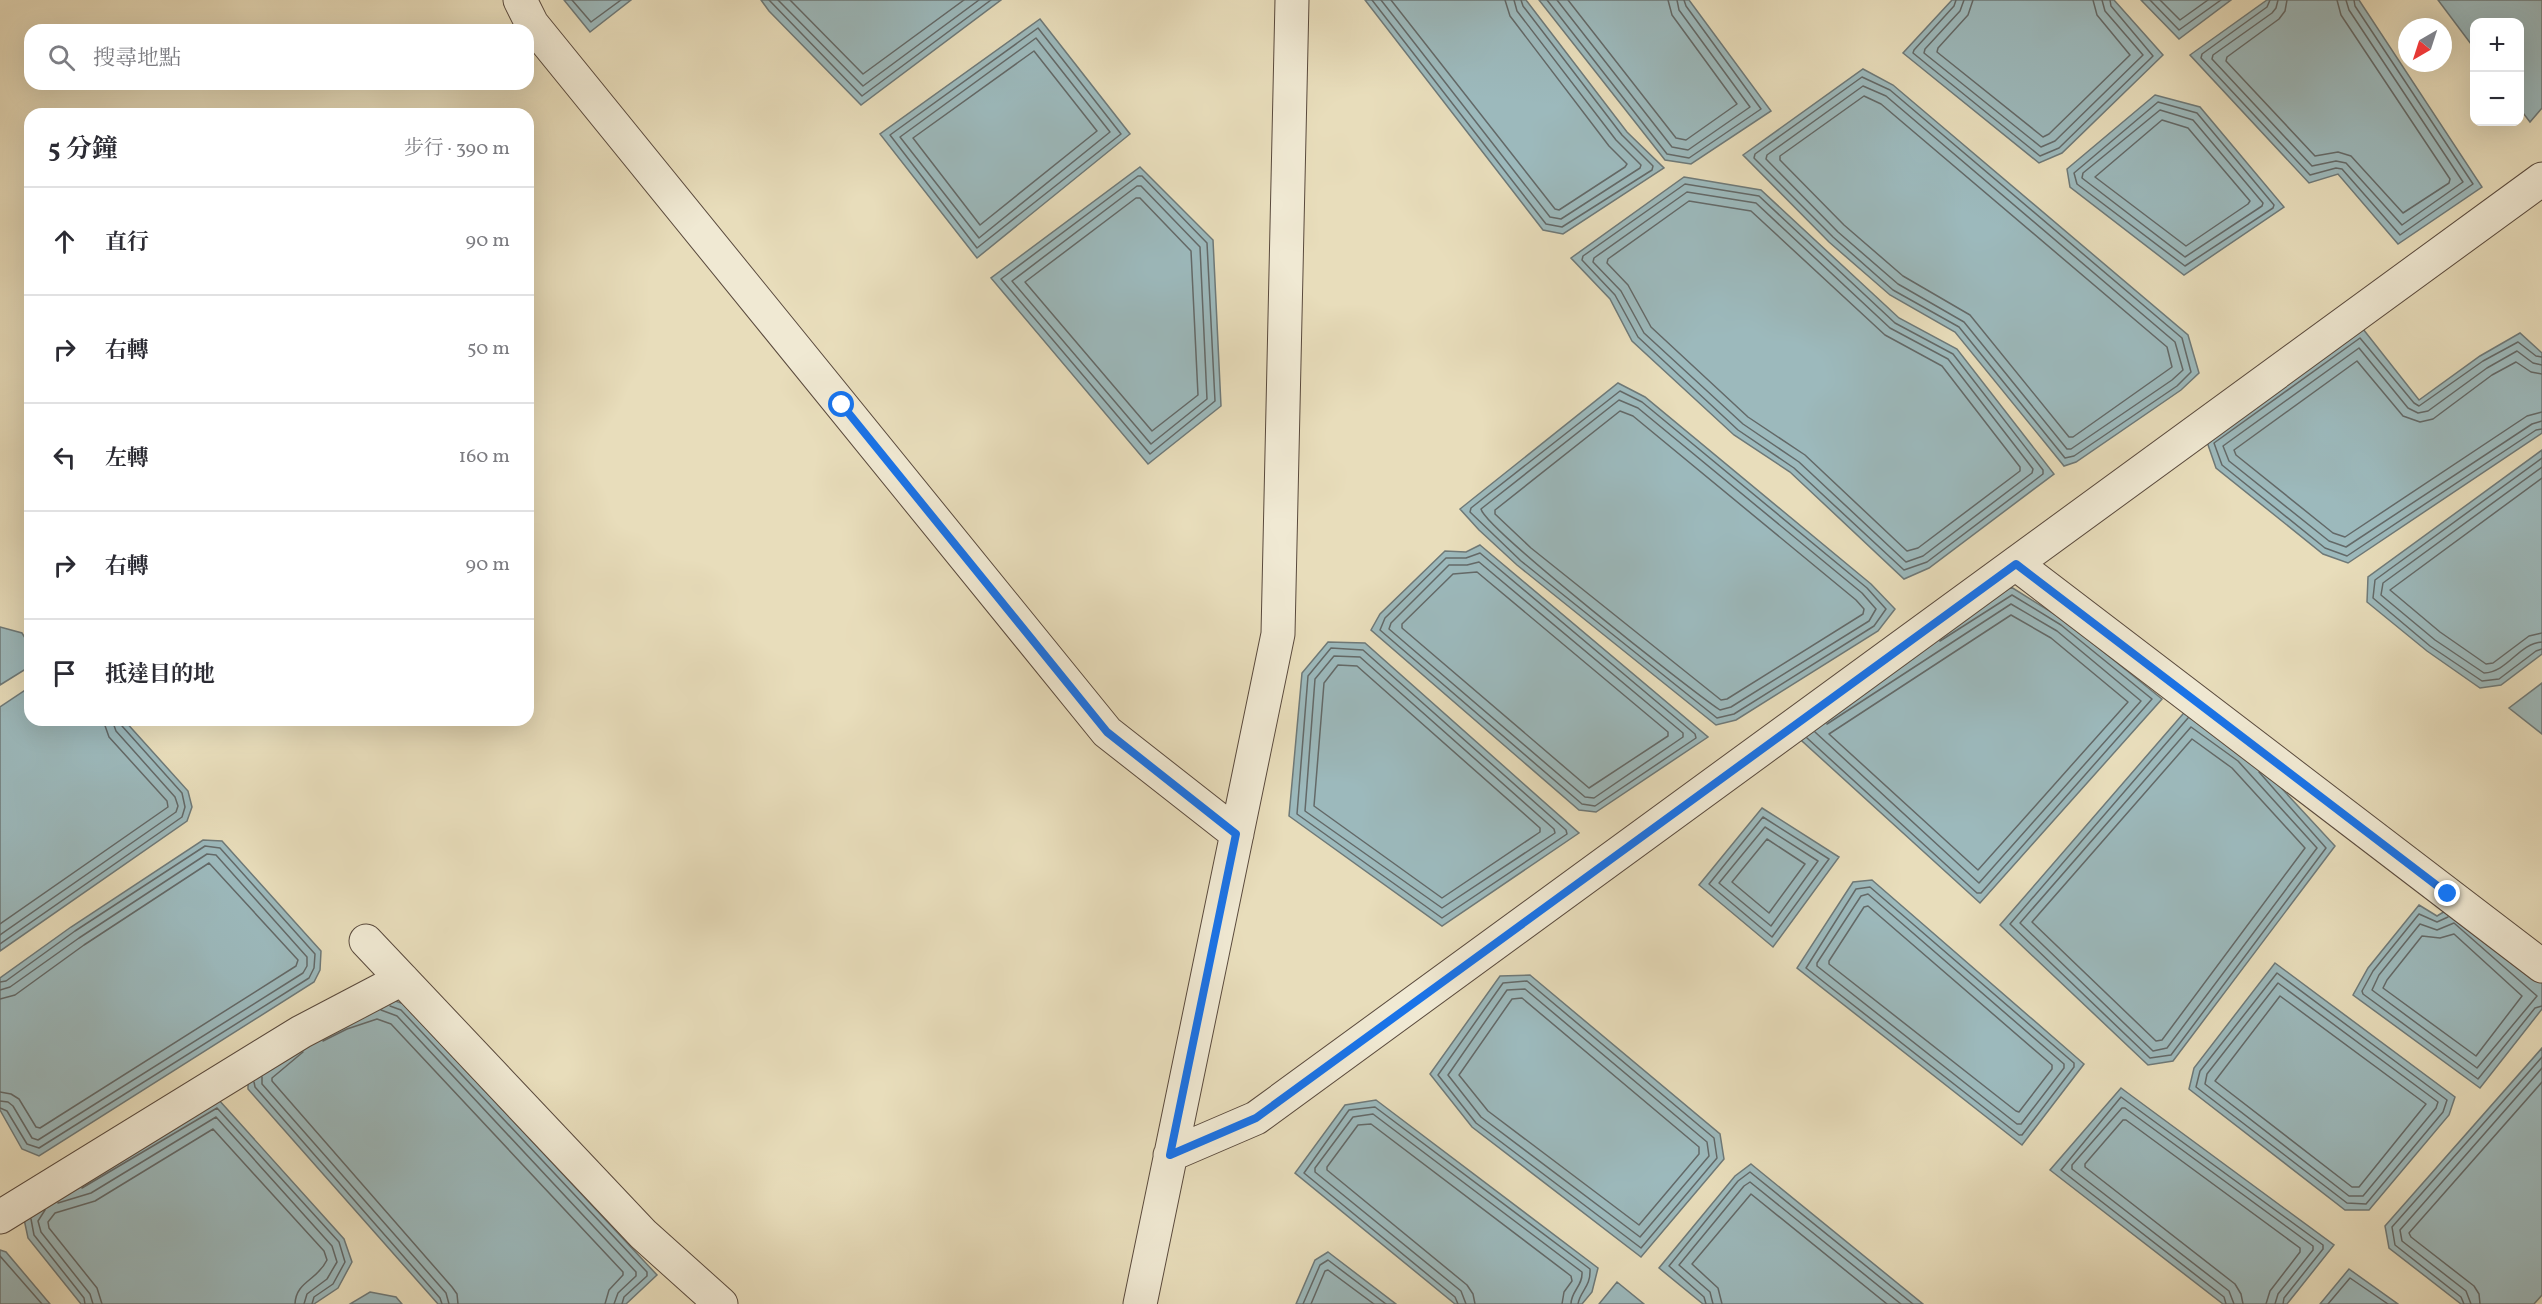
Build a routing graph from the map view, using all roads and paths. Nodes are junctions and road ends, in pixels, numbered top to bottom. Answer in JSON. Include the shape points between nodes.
{"nodes":[{"id":1,"x":520,"y":0,"type":"edge"},
{"id":2,"x":1292,"y":0,"type":"edge"},
{"id":3,"x":532,"y":24,"type":"edge"},
{"id":4,"x":534,"y":26,"type":"edge"},
{"id":5,"x":2542,"y":179,"type":"edge"},
{"id":6,"x":2016,"y":564,"type":"junction"},
{"id":7,"x":1236,"y":834,"type":"junction"},
{"id":8,"x":366,"y":942,"type":"dead end"},
{"id":9,"x":2542,"y":966,"type":"edge"},
{"id":10,"x":402,"y":979,"type":"junction"},
{"id":11,"x":1170,"y":1155,"type":"junction"},
{"id":12,"x":0,"y":1217,"type":"edge"},
{"id":13,"x":721,"y":1304,"type":"edge"},
{"id":14,"x":1140,"y":1304,"type":"edge"}],
"edges":[{"from":1,"to":3,"type":"street"},
{"from":2,"to":7,"type":"street","via":[[1278,634]]},
{"from":4,"to":7,"type":"street","via":[[1107,732]]},
{"from":5,"to":6,"type":"street"},
{"from":6,"to":9,"type":"street"},
{"from":6,"to":11,"type":"street","via":[[1256,1118]]},
{"from":7,"to":11,"type":"street"},
{"from":8,"to":10,"type":"street"},
{"from":10,"to":12,"type":"street","via":[[301,1032]]},
{"from":10,"to":13,"type":"street","via":[[643,1234]]},
{"from":11,"to":14,"type":"street"}]}
